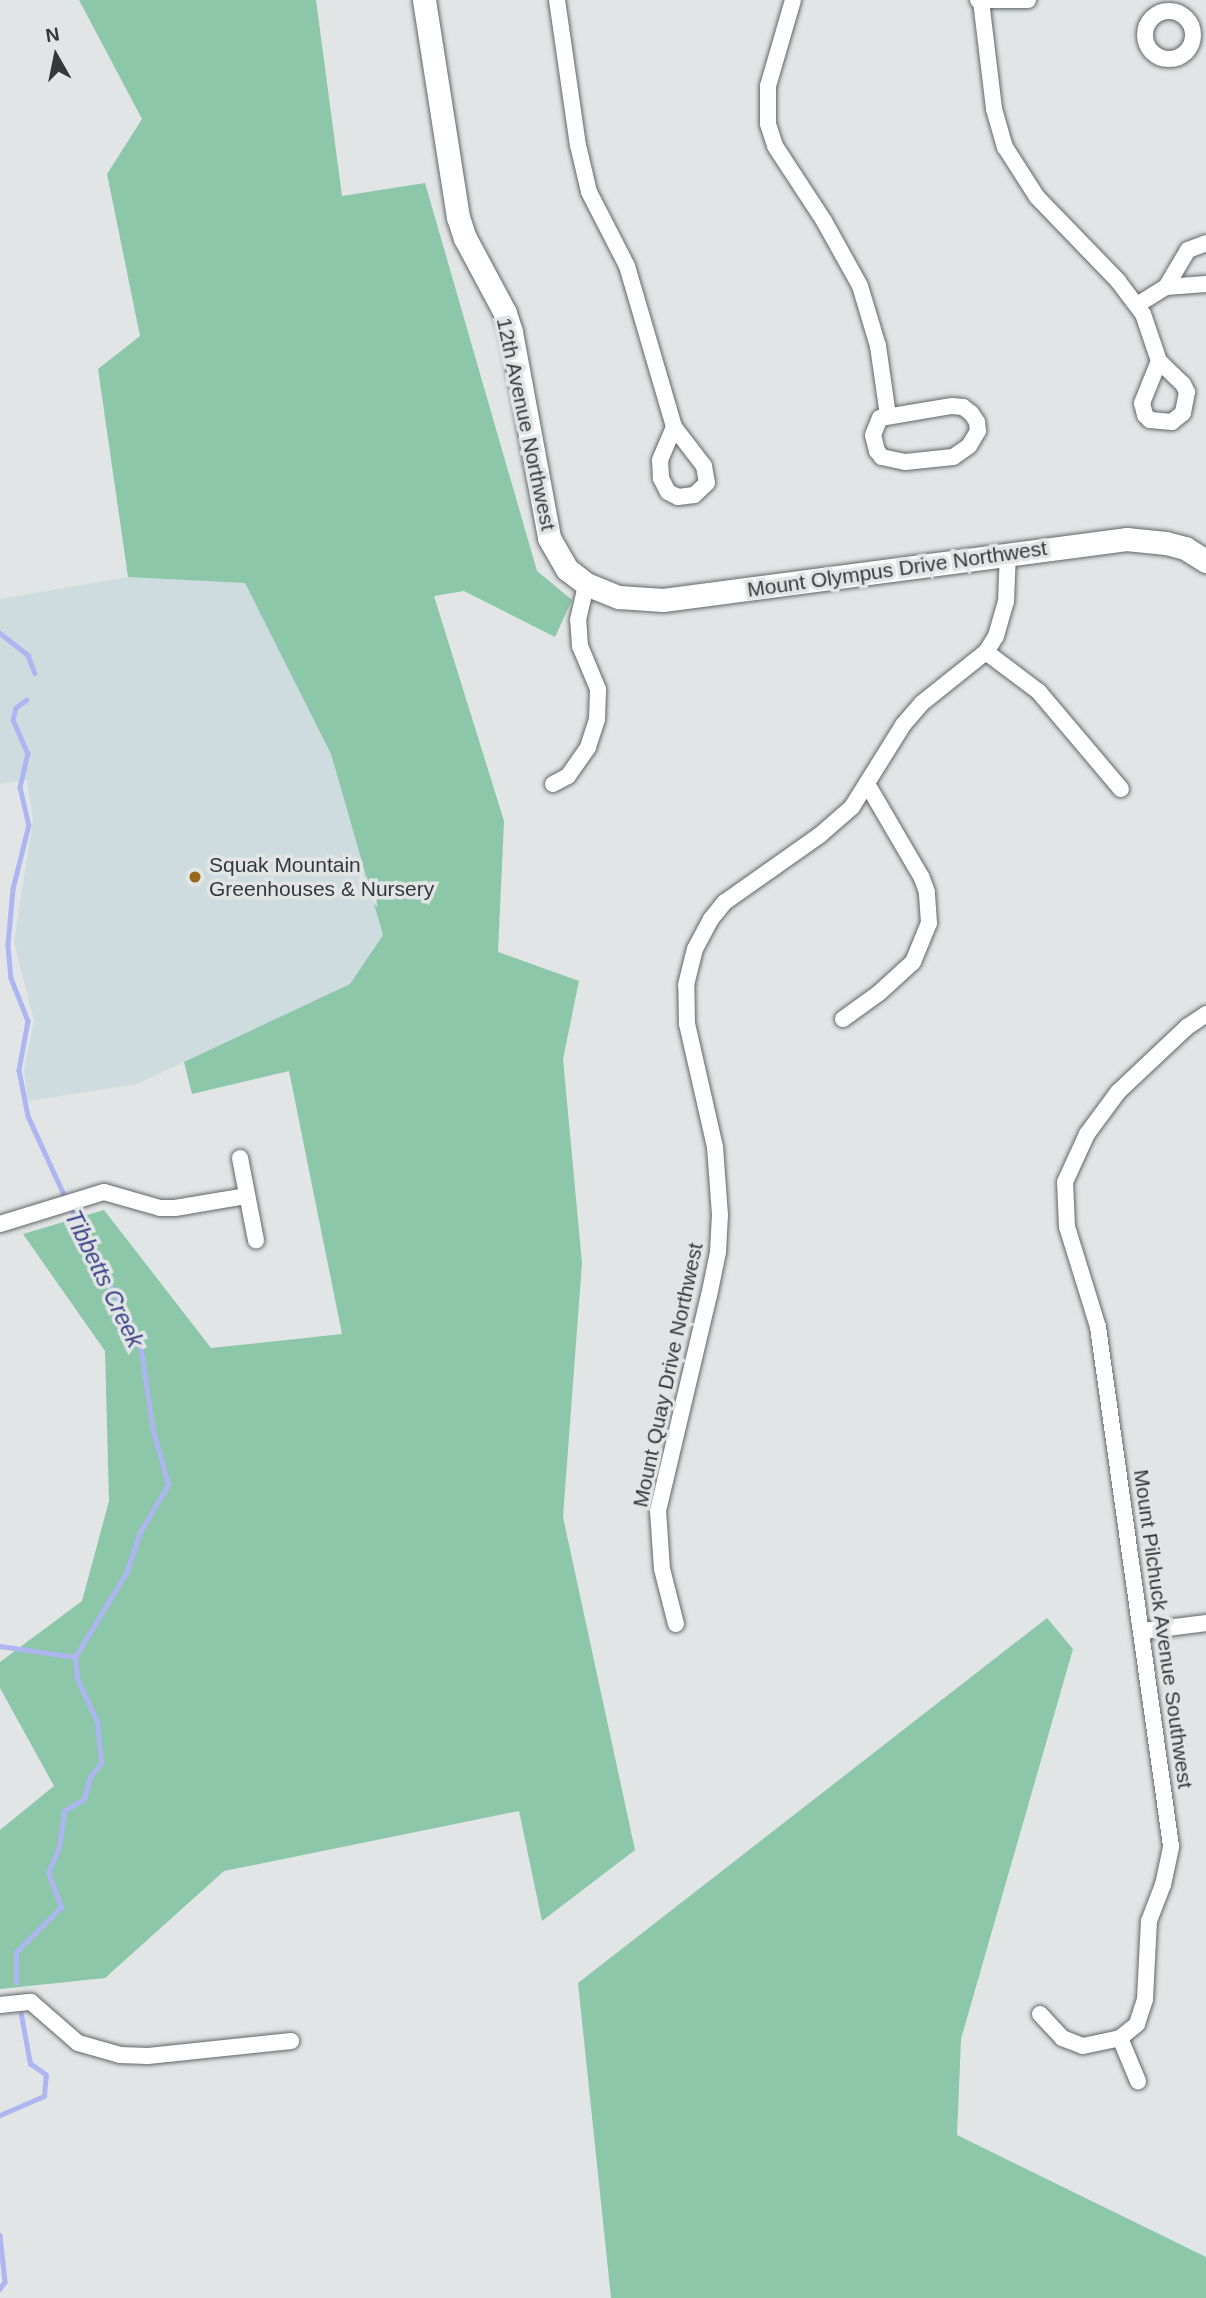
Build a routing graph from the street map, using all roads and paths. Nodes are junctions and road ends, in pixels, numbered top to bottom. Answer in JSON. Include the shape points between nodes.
{"nodes":[{"id":1,"x":424,"y":0,"type":"edge"},
{"id":2,"x":558,"y":0,"type":"edge"},
{"id":3,"x":793,"y":0,"type":"edge"},
{"id":4,"x":980,"y":0,"type":"edge"},
{"id":5,"x":1028,"y":0,"type":"edge"},
{"id":6,"x":1206,"y":243,"type":"edge"},
{"id":7,"x":1206,"y":284,"type":"edge"},
{"id":8,"x":1166,"y":287,"type":"junction"},
{"id":9,"x":1137,"y":305,"type":"junction"},
{"id":10,"x":1159,"y":361,"type":"dead end"},
{"id":11,"x":888,"y":415,"type":"junction"},
{"id":12,"x":674,"y":427,"type":"dead end"},
{"id":13,"x":1008,"y":554,"type":"junction"},
{"id":14,"x":1206,"y":561,"type":"edge"},
{"id":15,"x":586,"y":584,"type":"junction"},
{"id":16,"x":986,"y":652,"type":"junction"},
{"id":17,"x":553,"y":784,"type":"dead end"},
{"id":18,"x":867,"y":784,"type":"junction"},
{"id":19,"x":1121,"y":789,"type":"dead end"},
{"id":20,"x":1206,"y":1014,"type":"edge"},
{"id":21,"x":843,"y":1019,"type":"dead end"},
{"id":22,"x":240,"y":1158,"type":"dead end"},
{"id":23,"x":247,"y":1196,"type":"junction"},
{"id":24,"x":0,"y":1224,"type":"edge"},
{"id":25,"x":256,"y":1240,"type":"dead end"},
{"id":26,"x":1206,"y":1623,"type":"edge"},
{"id":27,"x":676,"y":1624,"type":"dead end"},
{"id":28,"x":1143,"y":1632,"type":"junction"},
{"id":29,"x":0,"y":2005,"type":"edge"},
{"id":30,"x":1040,"y":2014,"type":"dead end"},
{"id":31,"x":1120,"y":2038,"type":"junction"},
{"id":32,"x":291,"y":2041,"type":"dead end"},
{"id":33,"x":1138,"y":2081,"type":"dead end"}],
"edges":[{"from":1,"to":15,"type":"street","name":"12th Avenue Northwest","via":[[458,217],[511,332],[549,538],[567,569]]},
{"from":2,"to":12,"type":"street","via":[[589,192],[627,265]]},
{"from":3,"to":11,"type":"street","via":[[768,86],[768,124],[775,146],[860,286],[878,346]]},
{"from":4,"to":5,"type":"street"},
{"from":4,"to":9,"type":"street","via":[[993,109],[1013,163],[1037,197]]},
{"from":6,"to":8,"type":"street","via":[[1188,250]]},
{"from":7,"to":8,"type":"street"},
{"from":8,"to":9,"type":"street"},
{"from":9,"to":10,"type":"street"},
{"from":11,"to":11,"type":"street","via":[[880,418],[873,435],[877,452],[893,460],[953,457],[969,446],[978,431],[977,422],[963,407]]},
{"from":13,"to":14,"type":"street","name":"Mount Olympus Drive Northwest","via":[[1147,539],[1185,548]]},
{"from":13,"to":15,"type":"street","name":"Mount Olympus Drive Northwest","via":[[663,600],[619,597]]},
{"from":13,"to":16,"type":"street","name":"Mount Quay Drive Northwest","via":[[1004,612]]},
{"from":15,"to":17,"type":"street","via":[[578,620],[580,646],[598,689],[597,719],[588,747],[568,776]]},
{"from":16,"to":18,"type":"street","name":"Mount Quay Drive Northwest","via":[[922,703],[891,741]]},
{"from":16,"to":19,"type":"street","via":[[1039,692]]},
{"from":18,"to":21,"type":"street","via":[[922,878],[929,923],[913,962]]},
{"from":18,"to":27,"type":"street","name":"Mount Quay Drive Northwest","via":[[852,807],[829,828],[725,902],[702,934],[690,966],[687,1024],[715,1147],[720,1215],[709,1296],[658,1511],[662,1569]]},
{"from":20,"to":28,"type":"street","name":"Mount Pilchuck Avenue Southwest","via":[[1118,1092],[1087,1133],[1065,1182],[1067,1227],[1098,1327]]},
{"from":22,"to":23,"type":"street"},
{"from":23,"to":24,"type":"street","via":[[175,1209],[104,1192]]},
{"from":23,"to":25,"type":"street"},
{"from":26,"to":28,"type":"street"},
{"from":28,"to":31,"type":"street","name":"Mount Pilchuck Avenue Southwest","via":[[1171,1846],[1149,1921],[1142,2015]]},
{"from":29,"to":32,"type":"street","via":[[30,2002],[78,2043],[112,2054],[148,2056]]},
{"from":30,"to":31,"type":"street","via":[[1073,2045]]},
{"from":31,"to":33,"type":"street"}]}
